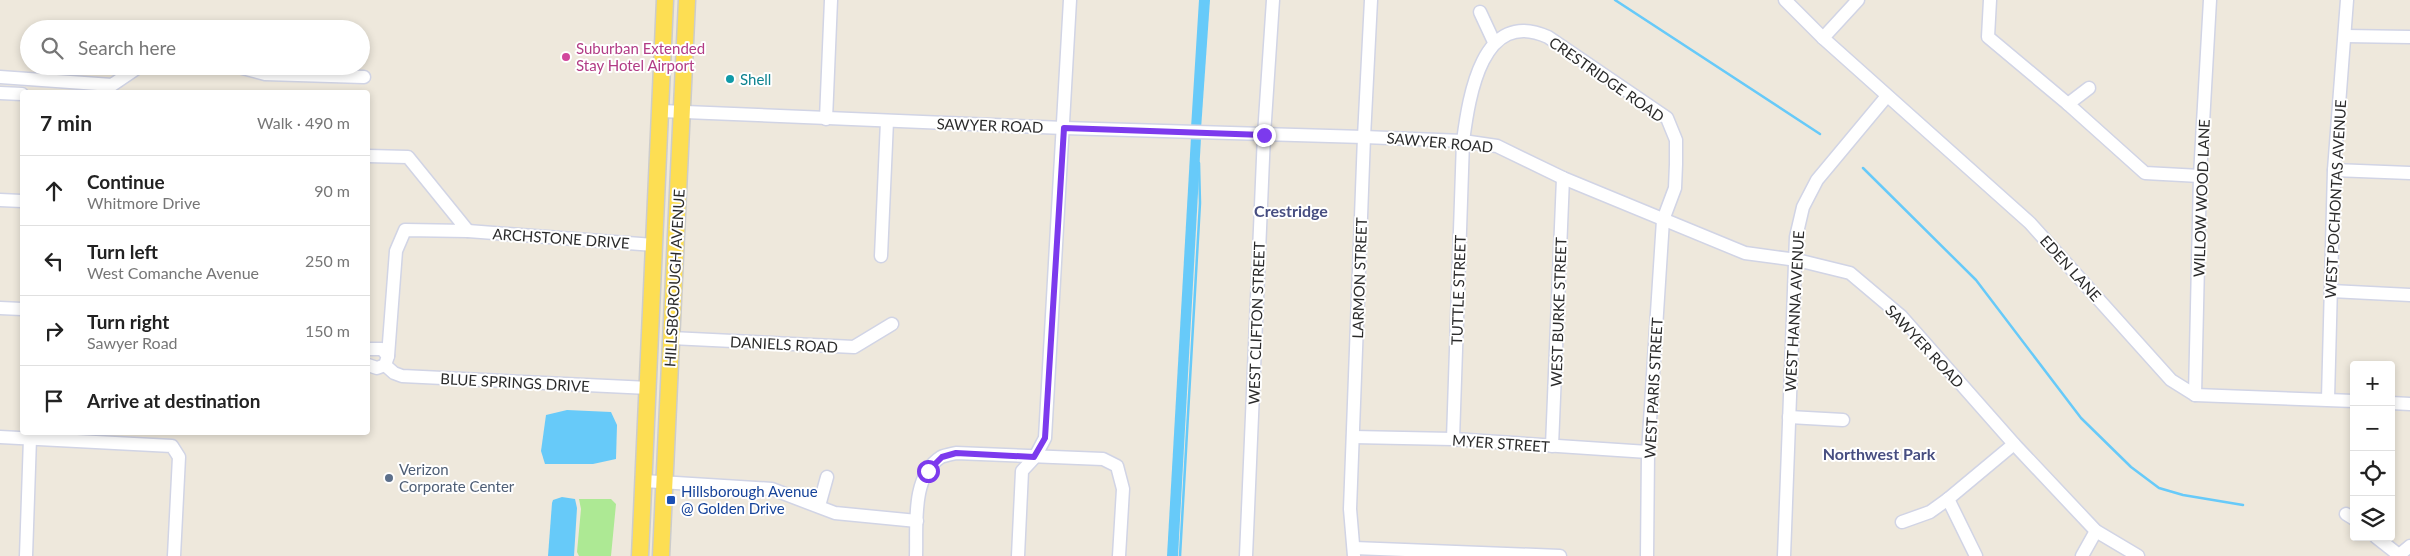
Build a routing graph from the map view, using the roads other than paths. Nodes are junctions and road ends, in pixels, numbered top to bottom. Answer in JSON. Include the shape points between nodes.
{"nodes":[{"id":1,"x":665,"y":0,"type":"edge"},
{"id":2,"x":687,"y":0,"type":"edge"},
{"id":3,"x":831,"y":0,"type":"edge"},
{"id":4,"x":1070,"y":0,"type":"edge"},
{"id":5,"x":1273,"y":0,"type":"edge"},
{"id":6,"x":1371,"y":0,"type":"edge"},
{"id":7,"x":1785,"y":0,"type":"edge"},
{"id":8,"x":1858,"y":0,"type":"edge"},
{"id":9,"x":1990,"y":0,"type":"edge"},
{"id":10,"x":2210,"y":0,"type":"edge"},
{"id":11,"x":2347,"y":0,"type":"edge"},
{"id":12,"x":1480,"y":12,"type":"dead end"},
{"id":13,"x":2345,"y":36,"type":"junction"},
{"id":14,"x":2410,"y":37,"type":"edge"},
{"id":15,"x":1823,"y":38,"type":"junction"},
{"id":16,"x":1494,"y":42,"type":"junction"},
{"id":17,"x":127,"y":75,"type":"edge"},
{"id":18,"x":298,"y":75,"type":"edge"},
{"id":19,"x":0,"y":77,"type":"edge"},
{"id":20,"x":364,"y":77,"type":"dead end"},
{"id":21,"x":2089,"y":88,"type":"dead end"},
{"id":22,"x":0,"y":93,"type":"edge"},
{"id":23,"x":20,"y":94,"type":"edge"},
{"id":24,"x":1887,"y":96,"type":"junction"},
{"id":25,"x":2068,"y":104,"type":"junction"},
{"id":26,"x":661,"y":111,"type":"junction"},
{"id":27,"x":682,"y":112,"type":"junction"},
{"id":28,"x":826,"y":119,"type":"junction"},
{"id":29,"x":887,"y":121,"type":"junction"},
{"id":30,"x":1064,"y":128,"type":"junction"},
{"id":31,"x":1264,"y":135,"type":"junction"},
{"id":32,"x":1364,"y":137,"type":"junction"},
{"id":33,"x":1463,"y":141,"type":"junction"},
{"id":34,"x":370,"y":156,"type":"edge"},
{"id":35,"x":2334,"y":170,"type":"junction"},
{"id":36,"x":658,"y":172,"type":"junction"},
{"id":37,"x":2410,"y":173,"type":"edge"},
{"id":38,"x":2200,"y":176,"type":"junction"},
{"id":39,"x":1563,"y":178,"type":"junction"},
{"id":40,"x":0,"y":200,"type":"edge"},
{"id":41,"x":20,"y":201,"type":"edge"},
{"id":42,"x":1663,"y":220,"type":"junction"},
{"id":43,"x":468,"y":231,"type":"junction"},
{"id":44,"x":654,"y":245,"type":"junction"},
{"id":45,"x":881,"y":256,"type":"dead end"},
{"id":46,"x":1797,"y":260,"type":"junction"},
{"id":47,"x":675,"y":266,"type":"junction"},
{"id":48,"x":2331,"y":291,"type":"junction"},
{"id":49,"x":2410,"y":294,"type":"edge"},
{"id":50,"x":0,"y":308,"type":"edge"},
{"id":51,"x":20,"y":310,"type":"edge"},
{"id":52,"x":892,"y":324,"type":"dead end"},
{"id":53,"x":671,"y":338,"type":"junction"},
{"id":54,"x":370,"y":349,"type":"edge"},
{"id":55,"x":387,"y":361,"type":"junction"},
{"id":56,"x":370,"y":366,"type":"edge"},
{"id":57,"x":670,"y":372,"type":"junction"},
{"id":58,"x":649,"y":388,"type":"junction"},
{"id":59,"x":2195,"y":395,"type":"junction"},
{"id":60,"x":2328,"y":399,"type":"junction"},
{"id":61,"x":2350,"y":400,"type":"edge"},
{"id":62,"x":2395,"y":402,"type":"edge"},
{"id":63,"x":2410,"y":404,"type":"edge"},
{"id":64,"x":1789,"y":417,"type":"junction"},
{"id":65,"x":1843,"y":420,"type":"dead end"},
{"id":66,"x":0,"y":437,"type":"edge"},
{"id":67,"x":1353,"y":437,"type":"junction"},
{"id":68,"x":30,"y":438,"type":"junction"},
{"id":69,"x":1452,"y":439,"type":"junction"},
{"id":70,"x":2014,"y":444,"type":"junction"},
{"id":71,"x":1552,"y":446,"type":"junction"},
{"id":72,"x":1648,"y":452,"type":"junction"},
{"id":73,"x":1034,"y":457,"type":"junction"},
{"id":74,"x":827,"y":477,"type":"dead end"},
{"id":75,"x":644,"y":481,"type":"junction"},
{"id":76,"x":664,"y":482,"type":"junction"},
{"id":77,"x":1948,"y":499,"type":"junction"},
{"id":78,"x":819,"y":506,"type":"junction"},
{"id":79,"x":917,"y":520,"type":"junction"},
{"id":80,"x":1902,"y":522,"type":"dead end"},
{"id":81,"x":2096,"y":531,"type":"junction"},
{"id":82,"x":2381,"y":541,"type":"edge"},
{"id":83,"x":2410,"y":546,"type":"edge"},
{"id":84,"x":1354,"y":552,"type":"edge"},
{"id":85,"x":26,"y":556,"type":"edge"},
{"id":86,"x":174,"y":556,"type":"edge"},
{"id":87,"x":640,"y":556,"type":"edge"},
{"id":88,"x":661,"y":556,"type":"edge"},
{"id":89,"x":916,"y":556,"type":"edge"},
{"id":90,"x":1018,"y":556,"type":"edge"},
{"id":91,"x":1119,"y":556,"type":"edge"},
{"id":92,"x":1246,"y":556,"type":"edge"},
{"id":93,"x":1560,"y":556,"type":"edge"},
{"id":94,"x":1647,"y":556,"type":"edge"},
{"id":95,"x":1784,"y":556,"type":"edge"},
{"id":96,"x":1976,"y":556,"type":"edge"},
{"id":97,"x":2082,"y":556,"type":"edge"},
{"id":98,"x":2138,"y":556,"type":"edge"},
{"id":99,"x":2399,"y":556,"type":"edge"}],
"edges":[{"from":1,"to":26,"type":"main road","name":"HILLSBOROUGH AVENUE"},
{"from":2,"to":27,"type":"main road","name":"HILLSBOROUGH AVENUE"},
{"from":3,"to":28,"type":"street"},
{"from":4,"to":30,"type":"street"},
{"from":5,"to":31,"type":"street","name":"WEST CLIFTON STREET"},
{"from":6,"to":32,"type":"street","name":"LARMON STREET"},
{"from":7,"to":15,"type":"street"},
{"from":8,"to":15,"type":"street"},
{"from":9,"to":25,"type":"street","via":[[1988,37]]},
{"from":10,"to":38,"type":"street","name":"WILLOW WOOD LANE"},
{"from":11,"to":13,"type":"street","name":"WEST POCHONTAS AVENUE"},
{"from":12,"to":16,"type":"street"},
{"from":13,"to":14,"type":"street"},
{"from":13,"to":35,"type":"street","name":"WEST POCHONTAS AVENUE"},
{"from":15,"to":24,"type":"street","name":"EDEN LANE"},
{"from":16,"to":33,"type":"street","via":[[1472,91]]},
{"from":16,"to":42,"type":"street","name":"CRESTRIDGE ROAD","via":[[1506,34],[1522,30],[1548,37],[1666,118],[1676,140],[1676,164],[1675,188]]},
{"from":17,"to":19,"type":"street","via":[[112,85]]},
{"from":18,"to":20,"type":"street"},
{"from":21,"to":25,"type":"street"},
{"from":22,"to":23,"type":"street"},
{"from":24,"to":46,"type":"street","name":"WEST HANNA AVENUE","via":[[1817,180],[1803,207],[1796,237]]},
{"from":24,"to":59,"type":"street","name":"EDEN LANE","via":[[2030,223],[2171,380]]},
{"from":25,"to":38,"type":"street","via":[[2145,173]]},
{"from":26,"to":27,"type":"street","name":"SAWYER ROAD"},
{"from":26,"to":36,"type":"main road","name":"HILLSBOROUGH AVENUE"},
{"from":27,"to":28,"type":"street","name":"SAWYER ROAD"},
{"from":27,"to":47,"type":"main road","name":"HILLSBOROUGH AVENUE"},
{"from":28,"to":29,"type":"street","name":"SAWYER ROAD"},
{"from":29,"to":30,"type":"street","name":"SAWYER ROAD"},
{"from":29,"to":45,"type":"street"},
{"from":30,"to":31,"type":"street","name":"SAWYER ROAD"},
{"from":30,"to":73,"type":"street","via":[[1045,438]]},
{"from":31,"to":32,"type":"street","name":"SAWYER ROAD"},
{"from":31,"to":92,"type":"street","name":"WEST CLIFTON STREET"},
{"from":32,"to":33,"type":"street","name":"SAWYER ROAD"},
{"from":32,"to":67,"type":"street","name":"LARMON STREET"},
{"from":33,"to":39,"type":"street","name":"SAWYER ROAD","via":[[1497,146]]},
{"from":33,"to":69,"type":"street","name":"TUTTLE STREET"},
{"from":34,"to":43,"type":"street","via":[[408,158]]},
{"from":35,"to":37,"type":"street"},
{"from":35,"to":48,"type":"street","name":"WEST POCHONTAS AVENUE"},
{"from":36,"to":44,"type":"main road","name":"HILLSBOROUGH AVENUE"},
{"from":36,"to":47,"type":"main road","via":[[666,190],[664,246]]},
{"from":38,"to":59,"type":"street","name":"WILLOW WOOD LANE"},
{"from":39,"to":42,"type":"street","name":"SAWYER ROAD"},
{"from":39,"to":71,"type":"street","name":"WEST BURKE STREET"},
{"from":40,"to":41,"type":"street"},
{"from":42,"to":46,"type":"street","name":"SAWYER ROAD","via":[[1745,253]]},
{"from":42,"to":72,"type":"street","name":"WEST PARIS STREET"},
{"from":43,"to":44,"type":"street","name":"ARCHSTONE DRIVE"},
{"from":43,"to":55,"type":"street","name":"ARCHSTONE DRIVE","via":[[405,230],[396,252]]},
{"from":44,"to":57,"type":"main road","via":[[664,266],[661,353]]},
{"from":44,"to":58,"type":"main road","name":"HILLSBOROUGH AVENUE"},
{"from":46,"to":64,"type":"street","name":"WEST HANNA AVENUE"},
{"from":46,"to":70,"type":"street","name":"SAWYER ROAD","via":[[1850,273],[1901,316]]},
{"from":47,"to":53,"type":"main road","name":"HILLSBOROUGH AVENUE"},
{"from":48,"to":49,"type":"street"},
{"from":48,"to":60,"type":"street","name":"WEST POCHONTAS AVENUE"},
{"from":50,"to":51,"type":"street"},
{"from":52,"to":53,"type":"street","name":"DANIELS ROAD","via":[[854,347]]},
{"from":53,"to":57,"type":"main road","name":"HILLSBOROUGH AVENUE"},
{"from":54,"to":55,"type":"street","name":"BLUE SPRINGS DRIVE","via":[[382,349]]},
{"from":55,"to":56,"type":"street","via":[[377,368]]},
{"from":55,"to":58,"type":"street","name":"BLUE SPRINGS DRIVE","via":[[394,373],[402,376]]},
{"from":57,"to":76,"type":"main road","name":"HILLSBOROUGH AVENUE"},
{"from":58,"to":75,"type":"main road","name":"HILLSBOROUGH AVENUE"},
{"from":59,"to":60,"type":"street"},
{"from":60,"to":61,"type":"street"},
{"from":62,"to":63,"type":"street"},
{"from":64,"to":65,"type":"street"},
{"from":64,"to":95,"type":"street","name":"WEST HANNA AVENUE"},
{"from":66,"to":68,"type":"street"},
{"from":67,"to":69,"type":"street","name":"MYER STREET"},
{"from":67,"to":84,"type":"street","name":"LARMON STREET","via":[[1350,508]]},
{"from":68,"to":85,"type":"street"},
{"from":68,"to":86,"type":"street","via":[[172,446],[179,457]]},
{"from":69,"to":71,"type":"street","name":"MYER STREET"},
{"from":70,"to":77,"type":"street"},
{"from":70,"to":81,"type":"street","name":"SAWYER ROAD"},
{"from":71,"to":72,"type":"street","name":"MYER STREET"},
{"from":72,"to":94,"type":"street","name":"WEST PARIS STREET"},
{"from":73,"to":79,"type":"street","via":[[956,453],[942,457],[928,471],[920,487]]},
{"from":73,"to":90,"type":"street","via":[[1022,471]]},
{"from":73,"to":91,"type":"street","via":[[1103,459],[1117,466],[1123,489]]},
{"from":74,"to":78,"type":"street"},
{"from":75,"to":76,"type":"street"},
{"from":75,"to":87,"type":"main road","name":"HILLSBOROUGH AVENUE"},
{"from":76,"to":78,"type":"street","via":[[772,489]]},
{"from":76,"to":88,"type":"main road","name":"HILLSBOROUGH AVENUE"},
{"from":77,"to":80,"type":"street","via":[[1930,512]]},
{"from":77,"to":96,"type":"street"},
{"from":78,"to":79,"type":"street","via":[[835,513]]},
{"from":79,"to":89,"type":"street"},
{"from":81,"to":97,"type":"street"},
{"from":81,"to":98,"type":"street","name":"SAWYER ROAD"},
{"from":82,"to":99,"type":"street"},
{"from":83,"to":99,"type":"street"},
{"from":84,"to":93,"type":"street"}]}
